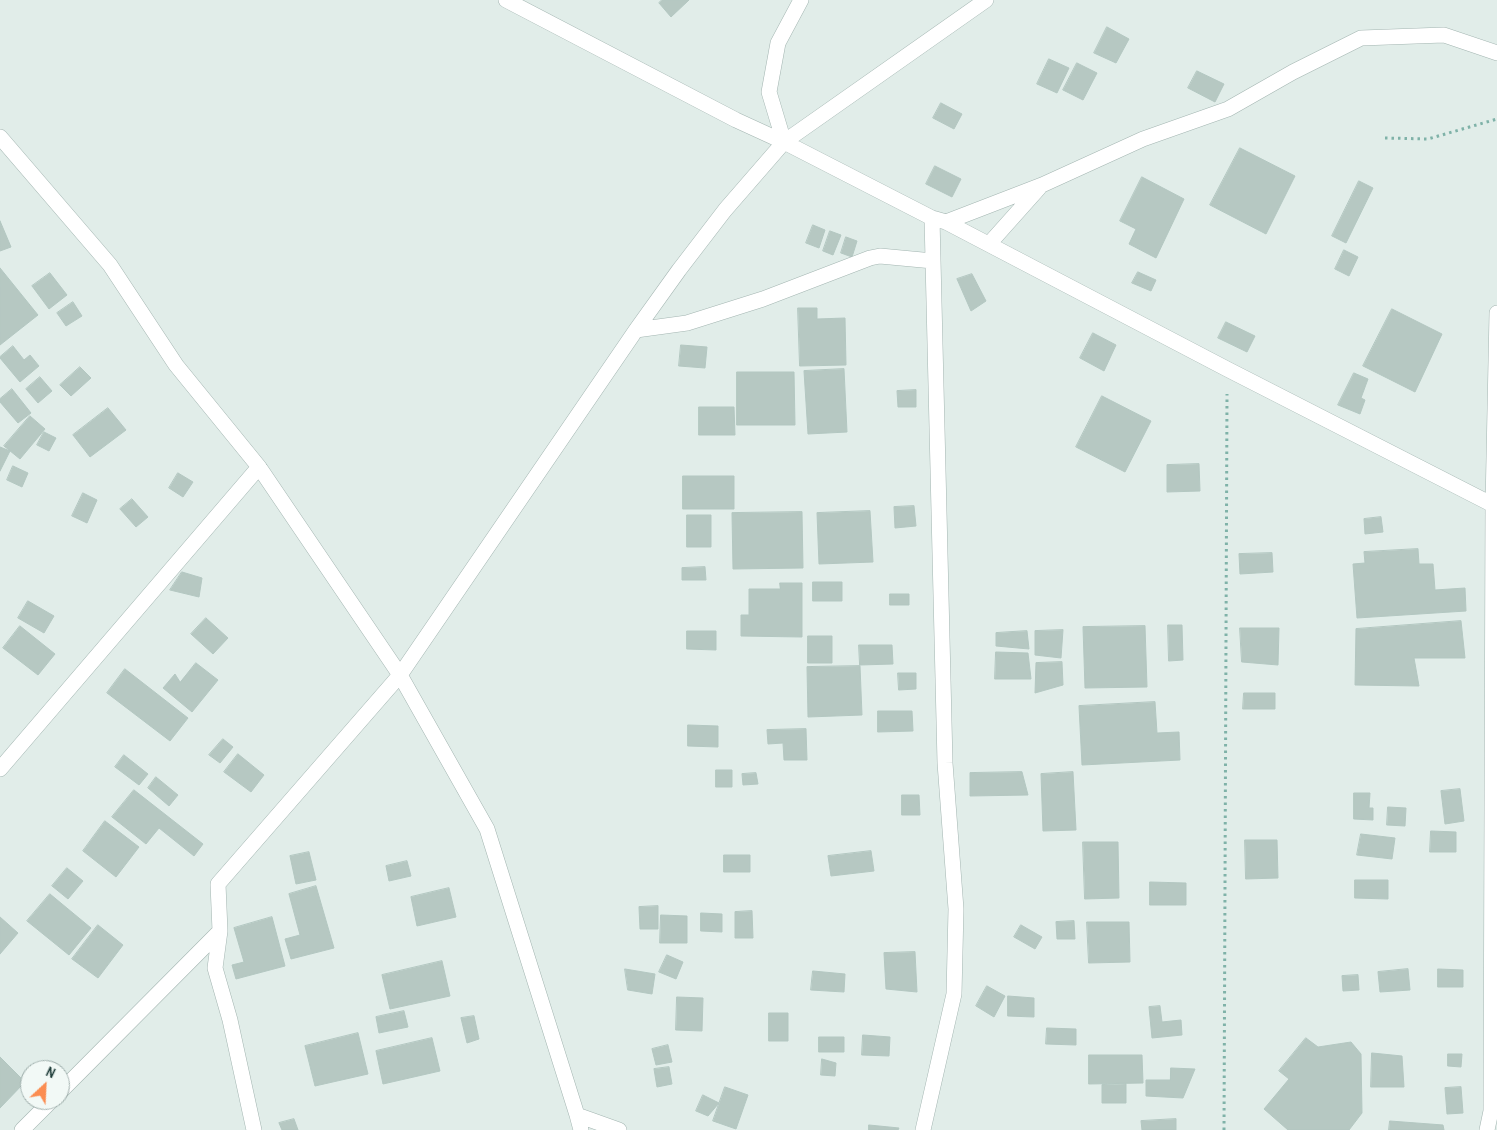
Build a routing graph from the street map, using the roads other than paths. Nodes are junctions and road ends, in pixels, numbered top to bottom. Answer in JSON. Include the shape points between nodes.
{"nodes":[{"id":1,"x":506,"y":0,"type":"edge"},
{"id":2,"x":801,"y":0,"type":"edge"},
{"id":3,"x":986,"y":0,"type":"edge"},
{"id":4,"x":1497,"y":53,"type":"edge"},
{"id":5,"x":0,"y":137,"type":"edge"},
{"id":6,"x":784,"y":142,"type":"junction"},
{"id":7,"x":1042,"y":185,"type":"junction"},
{"id":8,"x":939,"y":220,"type":"junction"},
{"id":9,"x":989,"y":244,"type":"junction"},
{"id":10,"x":933,"y":261,"type":"junction"},
{"id":11,"x":1497,"y":313,"type":"edge"},
{"id":12,"x":636,"y":330,"type":"junction"},
{"id":13,"x":259,"y":467,"type":"junction"},
{"id":14,"x":1495,"y":506,"type":"edge"},
{"id":15,"x":400,"y":675,"type":"junction"},
{"id":16,"x":0,"y":769,"type":"edge"},
{"id":17,"x":220,"y":932,"type":"junction"},
{"id":18,"x":70,"y":1082,"type":"edge"},
{"id":19,"x":42,"y":1110,"type":"edge"},
{"id":20,"x":577,"y":1115,"type":"junction"},
{"id":21,"x":22,"y":1130,"type":"edge"},
{"id":22,"x":254,"y":1130,"type":"edge"},
{"id":23,"x":581,"y":1130,"type":"edge"},
{"id":24,"x":619,"y":1130,"type":"edge"},
{"id":25,"x":923,"y":1130,"type":"edge"},
{"id":26,"x":1487,"y":1130,"type":"edge"}],
"edges":[{"from":1,"to":6,"type":"street"},
{"from":2,"to":6,"type":"street","via":[[778,43],[769,92]]},
{"from":3,"to":6,"type":"street"},
{"from":4,"to":7,"type":"street","via":[[1444,35],[1361,38],[1228,109],[1143,139]]},
{"from":5,"to":13,"type":"street","via":[[110,265],[176,365]]},
{"from":6,"to":8,"type":"street"},
{"from":6,"to":12,"type":"street","via":[[725,210]]},
{"from":7,"to":8,"type":"street"},
{"from":7,"to":9,"type":"street"},
{"from":8,"to":9,"type":"street"},
{"from":8,"to":10,"type":"street"},
{"from":9,"to":14,"type":"street"},
{"from":10,"to":12,"type":"street","via":[[870,258],[763,300],[687,323]]},
{"from":10,"to":25,"type":"street","via":[[945,762],[956,909],[954,994]]},
{"from":11,"to":14,"type":"street"},
{"from":12,"to":15,"type":"street"},
{"from":13,"to":15,"type":"street"},
{"from":13,"to":16,"type":"street"},
{"from":14,"to":26,"type":"street","via":[[1491,1111]]},
{"from":15,"to":17,"type":"street","via":[[218,884]]},
{"from":15,"to":20,"type":"street","via":[[487,829]]},
{"from":17,"to":18,"type":"street"},
{"from":17,"to":22,"type":"street","via":[[215,968]]},
{"from":19,"to":21,"type":"street"},
{"from":20,"to":23,"type":"street"},
{"from":20,"to":24,"type":"street"}]}
